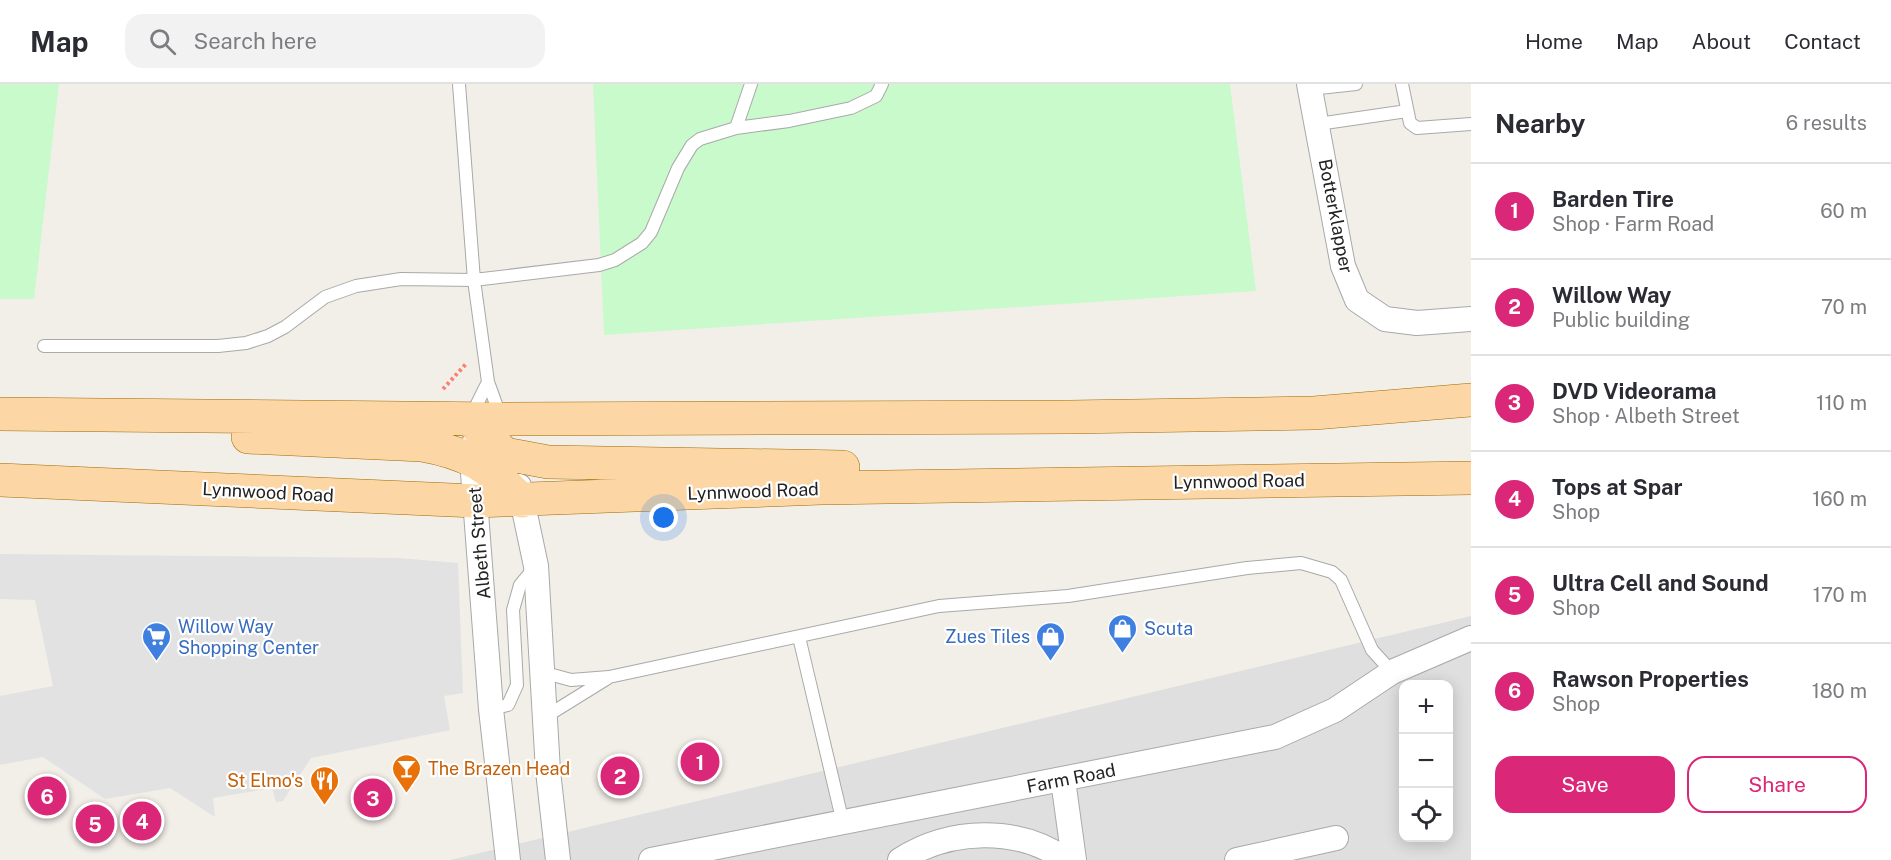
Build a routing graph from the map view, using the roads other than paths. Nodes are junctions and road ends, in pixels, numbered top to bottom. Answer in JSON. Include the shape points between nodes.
{"nodes":[{"id":1,"x":459,"y":84,"type":"edge"},
{"id":2,"x":751,"y":84,"type":"edge"},
{"id":3,"x":882,"y":84,"type":"edge"},
{"id":4,"x":1356,"y":84,"type":"edge"},
{"id":5,"x":1402,"y":84,"type":"edge"},
{"id":6,"x":1310,"y":87,"type":"edge"},
{"id":7,"x":1407,"y":111,"type":"junction"},
{"id":8,"x":1318,"y":124,"type":"junction"},
{"id":9,"x":1471,"y":124,"type":"edge"},
{"id":10,"x":736,"y":128,"type":"junction"},
{"id":11,"x":474,"y":280,"type":"junction"},
{"id":12,"x":1471,"y":319,"type":"edge"},
{"id":13,"x":44,"y":346,"type":"dead end"},
{"id":14,"x":488,"y":382,"type":"junction"},
{"id":15,"x":1471,"y":400,"type":"edge"},
{"id":16,"x":0,"y":414,"type":"edge"},
{"id":17,"x":0,"y":419,"type":"edge"},
{"id":18,"x":470,"y":419,"type":"junction"},
{"id":19,"x":502,"y":419,"type":"junction"},
{"id":20,"x":511,"y":457,"type":"junction"},
{"id":21,"x":472,"y":459,"type":"junction"},
{"id":22,"x":1471,"y":478,"type":"edge"},
{"id":23,"x":0,"y":480,"type":"edge"},
{"id":24,"x":1039,"y":485,"type":"junction"},
{"id":25,"x":475,"y":501,"type":"junction"},
{"id":26,"x":522,"y":501,"type":"junction"},
{"id":27,"x":536,"y":566,"type":"junction"},
{"id":28,"x":799,"y":637,"type":"junction"},
{"id":29,"x":1471,"y":638,"type":"edge"},
{"id":30,"x":542,"y":672,"type":"junction"},
{"id":31,"x":1392,"y":672,"type":"junction"},
{"id":32,"x":609,"y":677,"type":"junction"},
{"id":33,"x":491,"y":709,"type":"junction"},
{"id":34,"x":545,"y":717,"type":"junction"},
{"id":35,"x":1063,"y":780,"type":"junction"},
{"id":36,"x":843,"y":823,"type":"junction"},
{"id":37,"x":1336,"y":838,"type":"dead end"},
{"id":38,"x":508,"y":860,"type":"edge"},
{"id":39,"x":558,"y":860,"type":"edge"},
{"id":40,"x":651,"y":860,"type":"edge"},
{"id":41,"x":900,"y":860,"type":"edge"},
{"id":42,"x":1066,"y":860,"type":"edge"},
{"id":43,"x":1074,"y":860,"type":"edge"},
{"id":44,"x":1237,"y":860,"type":"edge"}],
"edges":[{"from":1,"to":11,"type":"lane"},
{"from":2,"to":10,"type":"lane"},
{"from":3,"to":10,"type":"lane","via":[[876,96],[851,108]]},
{"from":4,"to":6,"type":"lane"},
{"from":5,"to":7,"type":"lane"},
{"from":6,"to":8,"type":"street","name":"Botterklapper"},
{"from":7,"to":8,"type":"lane"},
{"from":7,"to":9,"type":"lane","via":[[1410,123],[1417,128]]},
{"from":8,"to":12,"type":"street","name":"Botterklapper","via":[[1342,266],[1357,300],[1385,320],[1417,323]]},
{"from":10,"to":11,"type":"lane","via":[[692,145],[651,232],[642,243],[615,260]]},
{"from":11,"to":13,"type":"lane","via":[[401,279],[356,286],[325,297],[285,327],[246,343]]},
{"from":11,"to":14,"type":"lane"},
{"from":14,"to":18,"type":"lane","name":"Albeth Street"},
{"from":14,"to":19,"type":"lane"},
{"from":15,"to":19,"type":"main road","via":[[1303,413]]},
{"from":16,"to":18,"type":"main road"},
{"from":17,"to":21,"type":"main road","via":[[87,430],[422,445]]},
{"from":18,"to":19,"type":"main road"},
{"from":18,"to":20,"type":"main road","via":[[498,450]]},
{"from":18,"to":21,"type":"street","name":"Albeth Street"},
{"from":19,"to":20,"type":"street"},
{"from":20,"to":24,"type":"main road","via":[[548,462],[935,472]]},
{"from":20,"to":26,"type":"street"},
{"from":21,"to":25,"type":"street","name":"Albeth Street"},
{"from":21,"to":26,"type":"main road","via":[[493,471]]},
{"from":22,"to":24,"type":"main road","name":"Lynnwood Road"},
{"from":23,"to":25,"type":"main road","name":"Lynnwood Road"},
{"from":24,"to":26,"type":"main road","name":"Lynnwood Road","via":[[821,488]]},
{"from":25,"to":26,"type":"main road","name":"Lynnwood Road"},
{"from":25,"to":33,"type":"street","name":"Albeth Street"},
{"from":26,"to":27,"type":"street"},
{"from":27,"to":30,"type":"street"},
{"from":27,"to":33,"type":"lane","name":"Albeth Street","via":[[520,585],[513,610],[517,676],[514,696],[508,705]]},
{"from":28,"to":31,"type":"lane","via":[[939,606],[1068,596],[1301,563],[1332,572],[1341,580],[1367,642]]},
{"from":28,"to":32,"type":"lane"},
{"from":28,"to":36,"type":"lane"},
{"from":29,"to":31,"type":"street","name":"Farm Road"},
{"from":30,"to":32,"type":"lane","via":[[571,680]]},
{"from":30,"to":34,"type":"street"},
{"from":31,"to":35,"type":"street","name":"Farm Road","via":[[1335,710],[1275,737]]},
{"from":32,"to":34,"type":"lane"},
{"from":33,"to":38,"type":"street","name":"Albeth Street"},
{"from":34,"to":39,"type":"street"},
{"from":35,"to":36,"type":"street","name":"Farm Road"},
{"from":35,"to":43,"type":"street"},
{"from":36,"to":40,"type":"street","name":"Farm Road"},
{"from":37,"to":44,"type":"street"},
{"from":41,"to":42,"type":"street","via":[[939,841],[980,836],[1025,840],[1049,848]]}]}
